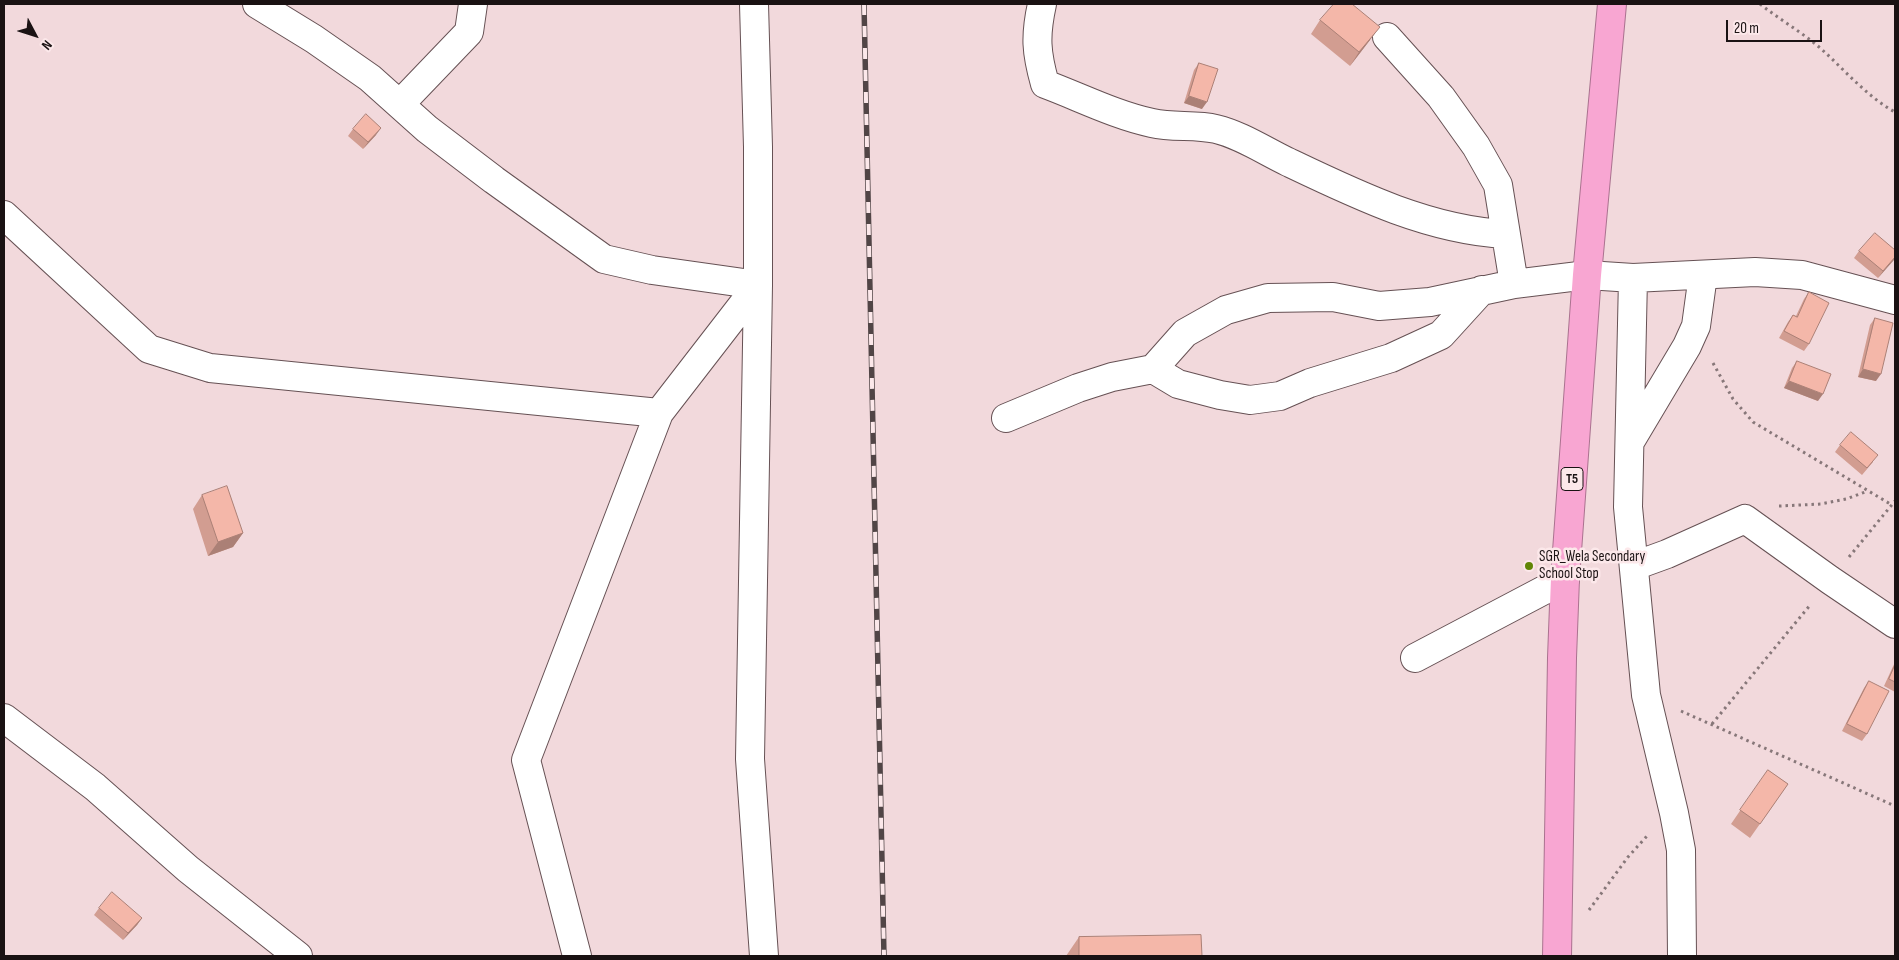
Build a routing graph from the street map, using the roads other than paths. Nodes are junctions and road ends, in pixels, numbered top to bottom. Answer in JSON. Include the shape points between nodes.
{"nodes":[{"id":1,"x":258,"y":4,"type":"edge"},
{"id":2,"x":473,"y":4,"type":"edge"},
{"id":3,"x":754,"y":4,"type":"edge"},
{"id":4,"x":1042,"y":4,"type":"edge"},
{"id":5,"x":1612,"y":4,"type":"edge"},
{"id":6,"x":1387,"y":37,"type":"dead end"},
{"id":7,"x":400,"y":104,"type":"junction"},
{"id":8,"x":4,"y":215,"type":"edge"},
{"id":9,"x":1506,"y":234,"type":"junction"},
{"id":10,"x":1703,"y":274,"type":"junction"},
{"id":11,"x":1587,"y":275,"type":"junction"},
{"id":12,"x":1633,"y":278,"type":"junction"},
{"id":13,"x":1514,"y":284,"type":"junction"},
{"id":14,"x":758,"y":285,"type":"junction"},
{"id":15,"x":1482,"y":290,"type":"junction"},
{"id":16,"x":1895,"y":300,"type":"edge"},
{"id":17,"x":1153,"y":369,"type":"junction"},
{"id":18,"x":659,"y":413,"type":"junction"},
{"id":19,"x":1006,"y":418,"type":"dead end"},
{"id":20,"x":1630,"y":441,"type":"junction"},
{"id":21,"x":1634,"y":566,"type":"junction"},
{"id":22,"x":1565,"y":578,"type":"junction"},
{"id":23,"x":1895,"y":624,"type":"edge"},
{"id":24,"x":1414,"y":658,"type":"dead end"},
{"id":25,"x":4,"y":718,"type":"edge"},
{"id":26,"x":298,"y":956,"type":"edge"},
{"id":27,"x":576,"y":956,"type":"edge"},
{"id":28,"x":764,"y":956,"type":"edge"},
{"id":29,"x":1557,"y":956,"type":"edge"},
{"id":30,"x":1682,"y":956,"type":"edge"}],
"edges":[{"from":1,"to":7,"type":"street","via":[[370,78]]},
{"from":2,"to":7,"type":"street","via":[[469,32]]},
{"from":3,"to":14,"type":"street"},
{"from":4,"to":9,"type":"street","via":[[1036,29],[1038,58],[1045,84],[1131,118],[1154,124],[1215,129],[1238,137],[1402,212],[1446,225]]},
{"from":5,"to":11,"type":"highway","number":"T5"},
{"from":6,"to":9,"type":"street","via":[[1441,97],[1476,146],[1498,185]]},
{"from":7,"to":14,"type":"street","via":[[494,180],[604,259],[652,270]]},
{"from":8,"to":18,"type":"street","via":[[149,349],[210,368]]},
{"from":9,"to":13,"type":"street"},
{"from":10,"to":12,"type":"street"},
{"from":10,"to":16,"type":"street","via":[[1755,272],[1802,275]]},
{"from":10,"to":20,"type":"street","via":[[1696,326]]},
{"from":11,"to":12,"type":"street"},
{"from":11,"to":13,"type":"street"},
{"from":11,"to":22,"type":"highway","number":"T5"},
{"from":12,"to":20,"type":"street"},
{"from":13,"to":15,"type":"street"},
{"from":14,"to":18,"type":"street"},
{"from":14,"to":28,"type":"street","via":[[750,759]]},
{"from":15,"to":17,"type":"street","via":[[1430,302],[1379,306],[1334,297],[1268,298],[1226,310],[1185,333]]},
{"from":15,"to":17,"type":"street","via":[[1441,335],[1392,358],[1310,383],[1280,396],[1250,400],[1220,395],[1178,384]]},
{"from":17,"to":19,"type":"street","via":[[1103,380]]},
{"from":18,"to":27,"type":"street","via":[[526,760]]},
{"from":20,"to":21,"type":"street","via":[[1628,507]]},
{"from":21,"to":23,"type":"street","via":[[1745,519]]},
{"from":21,"to":30,"type":"street","via":[[1646,695],[1681,850]]},
{"from":22,"to":24,"type":"street"},
{"from":22,"to":29,"type":"highway","number":"T5"},
{"from":25,"to":26,"type":"street","via":[[95,787],[188,869]]}]}
